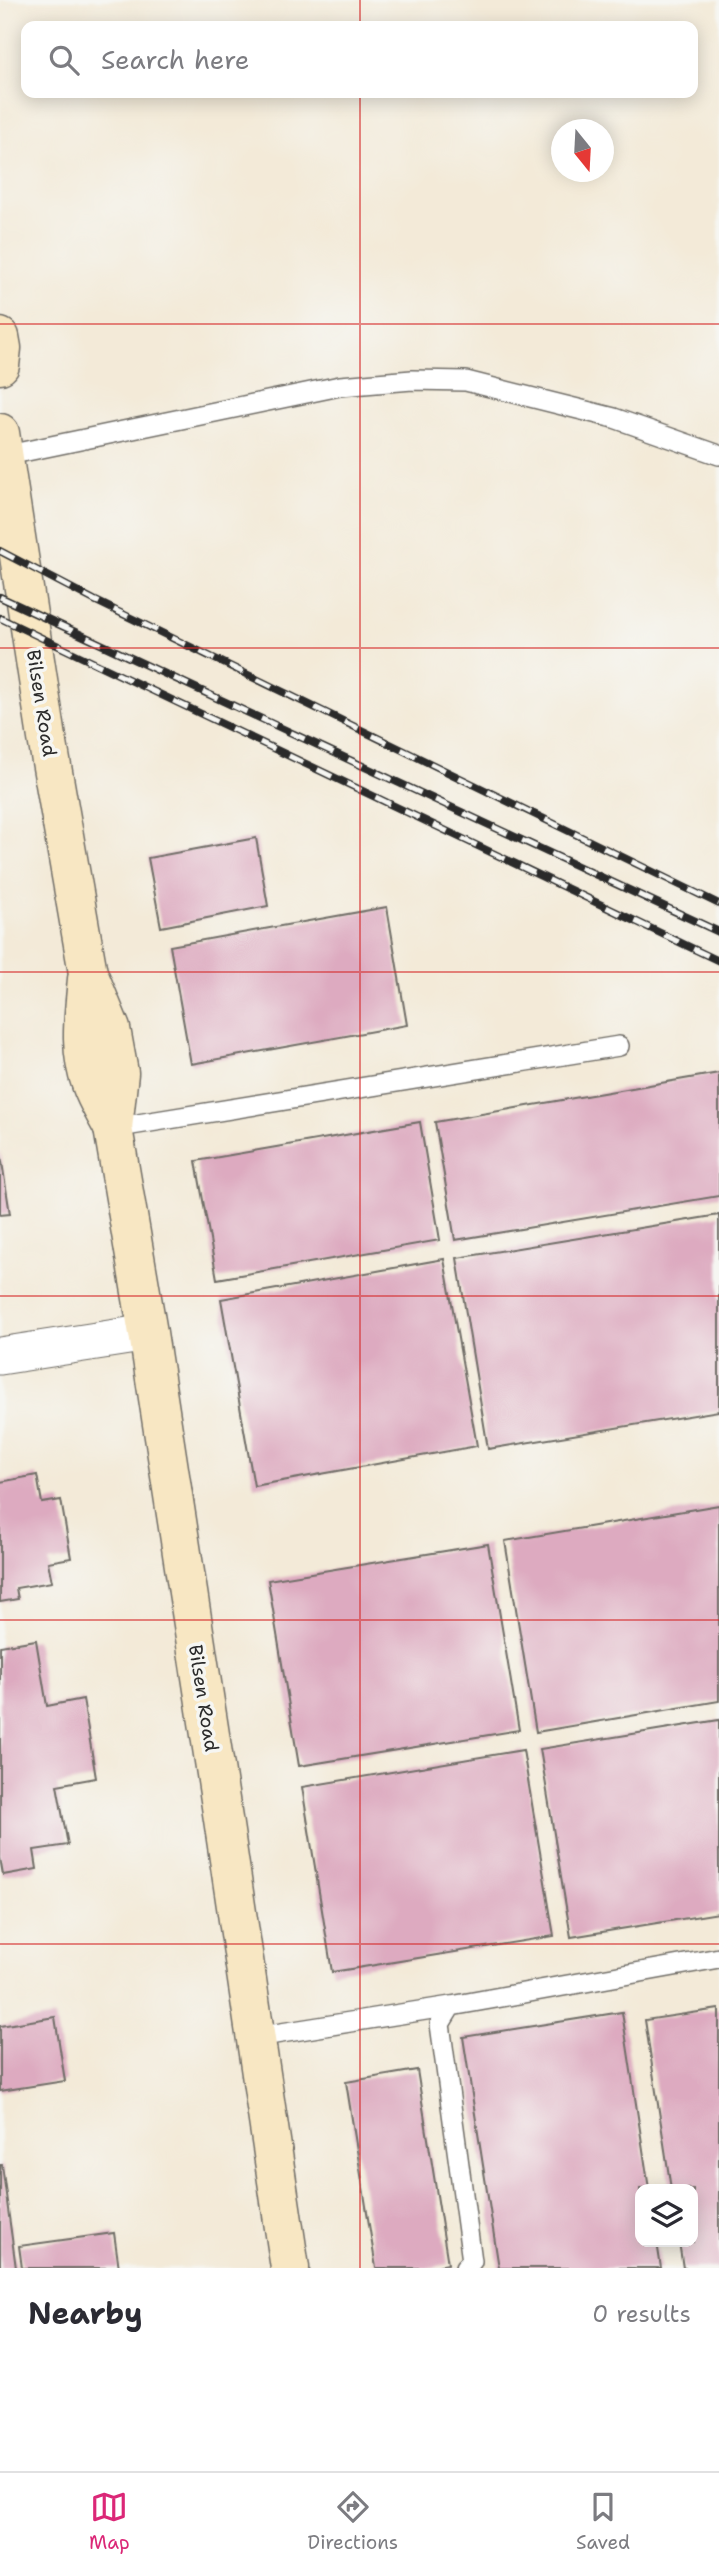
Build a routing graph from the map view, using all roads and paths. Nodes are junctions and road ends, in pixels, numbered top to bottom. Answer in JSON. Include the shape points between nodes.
{"nodes":[{"id":1,"x":0,"y":337,"type":"edge"},
{"id":2,"x":0,"y":365,"type":"edge"},
{"id":3,"x":2,"y":444,"type":"edge"},
{"id":4,"x":719,"y":455,"type":"edge"},
{"id":5,"x":619,"y":1046,"type":"dead end"},
{"id":6,"x":113,"y":1128,"type":"junction"},
{"id":7,"x":148,"y":1333,"type":"junction"},
{"id":8,"x":0,"y":1356,"type":"edge"},
{"id":9,"x":719,"y":1958,"type":"edge"},
{"id":10,"x":451,"y":2006,"type":"junction"},
{"id":11,"x":256,"y":2037,"type":"junction"},
{"id":12,"x":290,"y":2268,"type":"edge"},
{"id":13,"x":465,"y":2268,"type":"edge"}],
"edges":[{"from":1,"to":2,"type":"street"},
{"from":3,"to":4,"type":"lane","via":[[340,386],[412,380],[466,381],[614,418]]},
{"from":3,"to":6,"type":"street","name":"Bilsen Road","via":[[88,973],[111,1029],[119,1073]]},
{"from":5,"to":6,"type":"lane"},
{"from":6,"to":7,"type":"street","name":"Bilsen Road"},
{"from":7,"to":8,"type":"street"},
{"from":7,"to":11,"type":"street","name":"Bilsen Road"},
{"from":9,"to":10,"type":"lane"},
{"from":10,"to":11,"type":"lane"},
{"from":10,"to":13,"type":"lane","via":[[440,2024],[472,2261]]},
{"from":11,"to":12,"type":"street","name":"Bilsen Road"}]}
